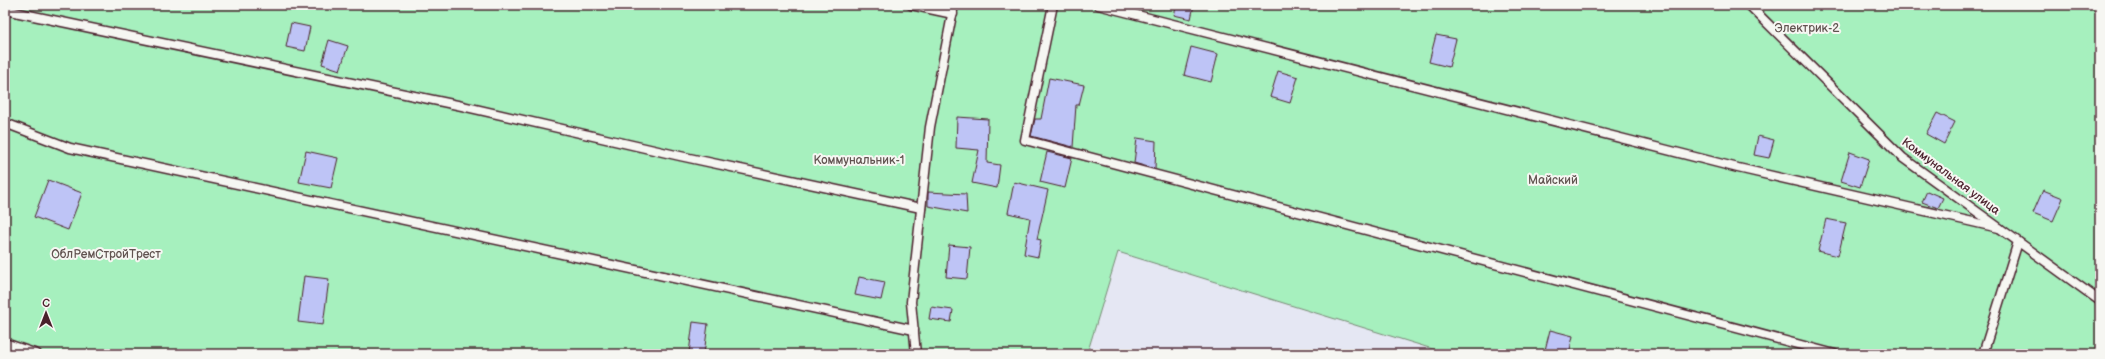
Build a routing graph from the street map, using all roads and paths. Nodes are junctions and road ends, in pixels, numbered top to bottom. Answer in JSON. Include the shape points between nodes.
{"nodes":[{"id":1,"x":911,"y":5,"type":"edge"},
{"id":2,"x":1052,"y":5,"type":"edge"},
{"id":3,"x":1098,"y":5,"type":"edge"},
{"id":4,"x":1748,"y":5,"type":"edge"},
{"id":5,"x":954,"y":9,"type":"edge"},
{"id":6,"x":5,"y":10,"type":"edge"},
{"id":7,"x":5,"y":123,"type":"edge"},
{"id":8,"x":921,"y":208,"type":"junction"},
{"id":9,"x":1999,"y":228,"type":"junction"},
{"id":10,"x":2018,"y":242,"type":"junction"},
{"id":11,"x":2100,"y":301,"type":"edge"},
{"id":12,"x":914,"y":330,"type":"junction"},
{"id":13,"x":5,"y":343,"type":"edge"},
{"id":14,"x":37,"y":354,"type":"edge"},
{"id":15,"x":916,"y":354,"type":"edge"},
{"id":16,"x":1835,"y":354,"type":"edge"},
{"id":17,"x":1983,"y":354,"type":"edge"}],
"edges":[{"from":1,"to":5,"type":"lane"},
{"from":2,"to":16,"type":"lane","via":[[1025,140]]},
{"from":3,"to":9,"type":"lane","via":[[1738,168]]},
{"from":4,"to":9,"type":"lane","name":"Коммунальная улица","via":[[1903,158]]},
{"from":5,"to":8,"type":"lane","via":[[930,127]]},
{"from":6,"to":8,"type":"lane","via":[[462,106]]},
{"from":7,"to":12,"type":"lane","via":[[70,148]]},
{"from":8,"to":12,"type":"lane","via":[[911,302]]},
{"from":9,"to":10,"type":"lane","name":"Коммунальная улица"},
{"from":10,"to":11,"type":"lane","name":"Коммунальная улица"},
{"from":10,"to":17,"type":"lane"},
{"from":12,"to":15,"type":"lane"},
{"from":13,"to":14,"type":"lane"}]}
